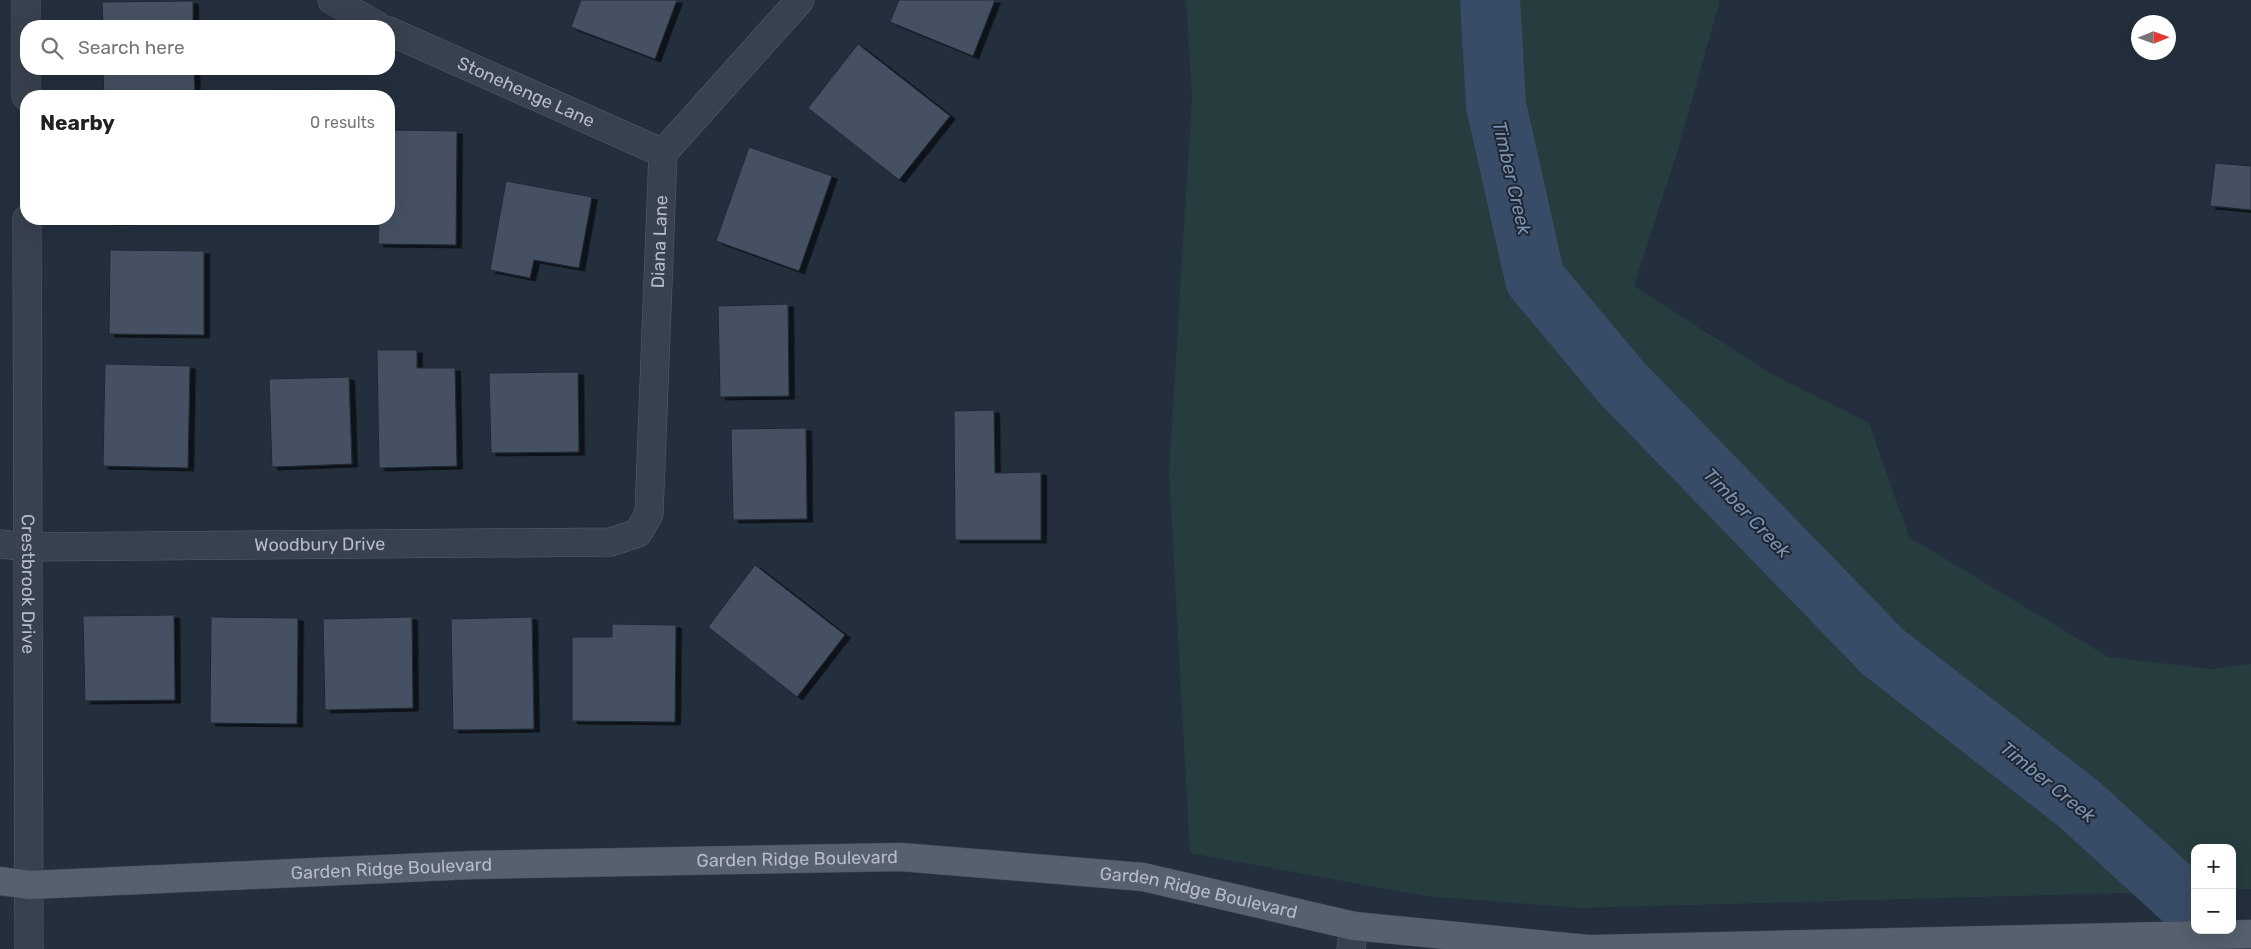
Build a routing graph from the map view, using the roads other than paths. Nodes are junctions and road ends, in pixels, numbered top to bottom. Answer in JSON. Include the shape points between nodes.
{"nodes":[{"id":1,"x":26,"y":0,"type":"edge"},
{"id":2,"x":332,"y":0,"type":"edge"},
{"id":3,"x":800,"y":0,"type":"edge"},
{"id":4,"x":26,"y":20,"type":"edge"},
{"id":5,"x":367,"y":20,"type":"edge"},
{"id":6,"x":395,"y":34,"type":"edge"},
{"id":7,"x":26,"y":75,"type":"edge"},
{"id":8,"x":26,"y":90,"type":"edge"},
{"id":9,"x":663,"y":153,"type":"junction"},
{"id":10,"x":27,"y":225,"type":"edge"},
{"id":11,"x":638,"y":533,"type":"joint"},
{"id":12,"x":0,"y":544,"type":"edge"},
{"id":13,"x":29,"y":547,"type":"junction"},
{"id":14,"x":0,"y":880,"type":"edge"},
{"id":15,"x":30,"y":885,"type":"junction"},
{"id":16,"x":2251,"y":934,"type":"edge"},
{"id":17,"x":1352,"y":938,"type":"edge"},
{"id":18,"x":29,"y":949,"type":"edge"},
{"id":19,"x":1588,"y":949,"type":"edge"},
{"id":20,"x":1594,"y":949,"type":"edge"}],
"edges":[{"from":1,"to":4,"type":"street"},
{"from":2,"to":5,"type":"street"},
{"from":3,"to":9,"type":"street"},
{"from":6,"to":9,"type":"street","name":"Stonehenge Lane"},
{"from":7,"to":8,"type":"street"},
{"from":9,"to":11,"type":"street","name":"Diana Lane","via":[[649,514]]},
{"from":10,"to":13,"type":"street","name":"Crestbrook Drive"},
{"from":11,"to":13,"type":"street","name":"Woodbury Drive","via":[[611,542]]},
{"from":12,"to":13,"type":"street","name":"Woodbury Drive"},
{"from":13,"to":15,"type":"street","name":"Crestbrook Drive"},
{"from":14,"to":15,"type":"main road","name":"Garden Ridge Boulevard"},
{"from":15,"to":17,"type":"main road","name":"Garden Ridge Boulevard","via":[[473,865],[901,857],[1143,877]]},
{"from":15,"to":18,"type":"street","name":"Crestbrook Drive"},
{"from":16,"to":20,"type":"main road"},
{"from":17,"to":19,"type":"main road","name":"Garden Ridge Boulevard"}]}
